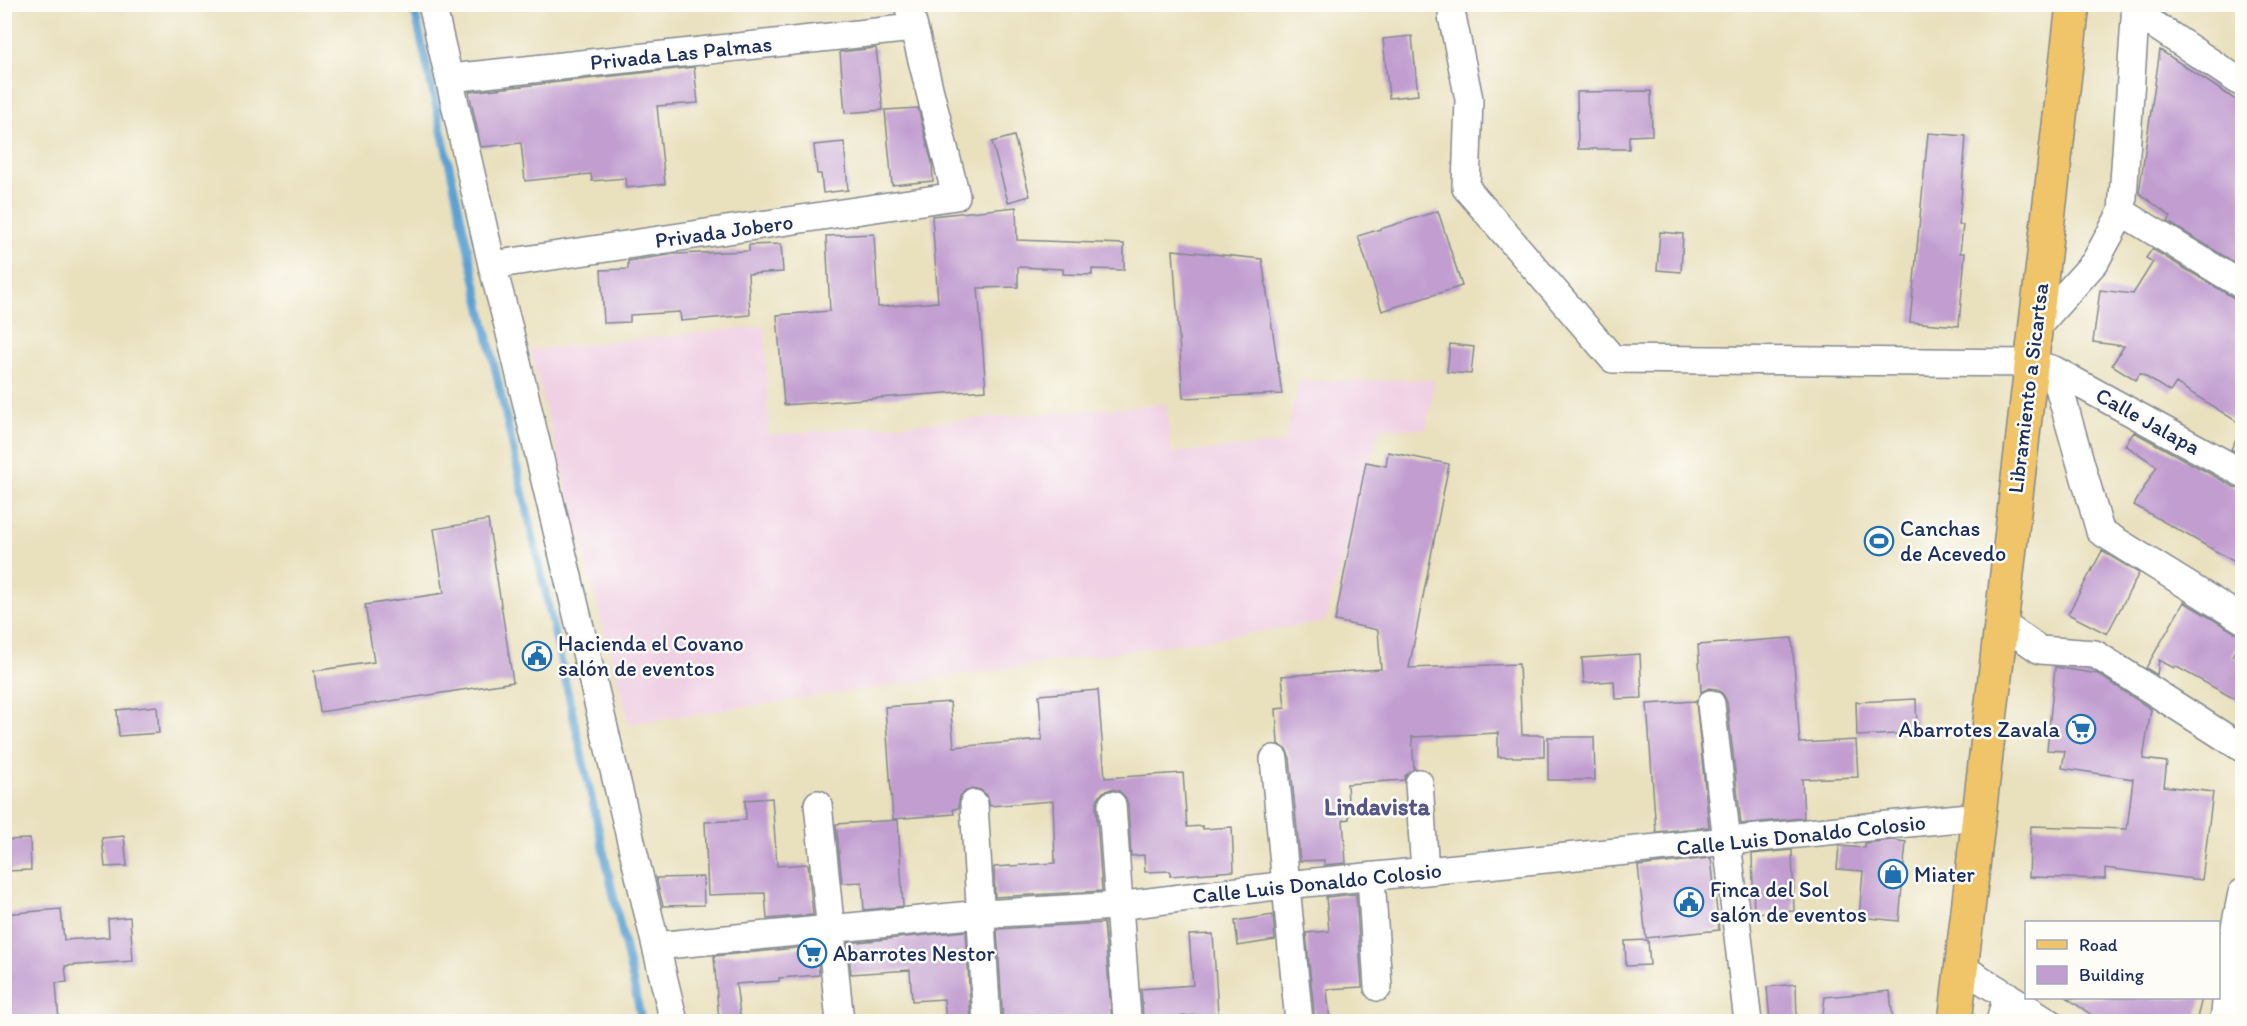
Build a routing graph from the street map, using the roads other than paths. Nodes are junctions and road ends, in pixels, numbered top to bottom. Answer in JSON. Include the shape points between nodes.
{"nodes":[{"id":1,"x":432,"y":4,"type":"edge"},
{"id":2,"x":2073,"y":4,"type":"edge"},
{"id":3,"x":2135,"y":8,"type":"edge"},
{"id":4,"x":910,"y":16,"type":"edge"},
{"id":5,"x":1452,"y":16,"type":"dead end"},
{"id":6,"x":450,"y":78,"type":"junction"},
{"id":7,"x":2242,"y":83,"type":"edge"},
{"id":8,"x":2122,"y":212,"type":"junction"},
{"id":9,"x":492,"y":265,"type":"junction"},
{"id":10,"x":2242,"y":285,"type":"edge"},
{"id":11,"x":2034,"y":330,"type":"junction"},
{"id":12,"x":2042,"y":366,"type":"junction"},
{"id":13,"x":2242,"y":473,"type":"edge"},
{"id":14,"x":2240,"y":611,"type":"edge"},
{"id":15,"x":2001,"y":623,"type":"junction"},
{"id":16,"x":1712,"y":704,"type":"dead end"},
{"id":17,"x":2242,"y":748,"type":"edge"},
{"id":18,"x":1274,"y":759,"type":"dead end"},
{"id":19,"x":1419,"y":783,"type":"dead end"},
{"id":20,"x":818,"y":804,"type":"dead end"},
{"id":21,"x":974,"y":804,"type":"dead end"},
{"id":22,"x":1112,"y":805,"type":"dead end"},
{"id":23,"x":1978,"y":816,"type":"junction"},
{"id":24,"x":1727,"y":843,"type":"junction"},
{"id":25,"x":1425,"y":871,"type":"junction"},
{"id":26,"x":1371,"y":877,"type":"junction"},
{"id":27,"x":1286,"y":885,"type":"junction"},
{"id":28,"x":2242,"y":893,"type":"edge"},
{"id":29,"x":1117,"y":906,"type":"junction"},
{"id":30,"x":981,"y":914,"type":"junction"},
{"id":31,"x":831,"y":929,"type":"junction"},
{"id":32,"x":2238,"y":940,"type":"edge"},
{"id":33,"x":656,"y":946,"type":"junction"},
{"id":34,"x":1961,"y":967,"type":"junction"},
{"id":35,"x":1378,"y":987,"type":"dead end"},
{"id":36,"x":2007,"y":995,"type":"junction"},
{"id":37,"x":1127,"y":1019,"type":"dead end"},
{"id":38,"x":674,"y":1022,"type":"edge"},
{"id":39,"x":840,"y":1022,"type":"edge"},
{"id":40,"x":987,"y":1022,"type":"edge"},
{"id":41,"x":1299,"y":1022,"type":"edge"},
{"id":42,"x":1748,"y":1022,"type":"edge"},
{"id":43,"x":1955,"y":1022,"type":"edge"},
{"id":44,"x":2000,"y":1022,"type":"edge"},
{"id":45,"x":2049,"y":1022,"type":"edge"},
{"id":46,"x":2224,"y":1022,"type":"edge"}],
"edges":[{"from":1,"to":6,"type":"street"},
{"from":2,"to":11,"type":"main road","name":"Libramiento a Sicartsa"},
{"from":3,"to":7,"type":"street"},
{"from":3,"to":8,"type":"street"},
{"from":4,"to":6,"type":"street","name":"Privada Las Palmas"},
{"from":4,"to":9,"type":"street","name":"Privada Jobero","via":[[956,196]]},
{"from":5,"to":12,"type":"street","via":[[1469,99],[1466,188],[1612,359]]},
{"from":6,"to":9,"type":"street"},
{"from":8,"to":10,"type":"street"},
{"from":8,"to":11,"type":"street","via":[[2095,262]]},
{"from":9,"to":33,"type":"street"},
{"from":11,"to":12,"type":"main road","name":"Libramiento a Sicartsa"},
{"from":12,"to":13,"type":"street","name":"Calle Jalapa"},
{"from":12,"to":14,"type":"street","via":[[2100,531]]},
{"from":12,"to":15,"type":"main road","name":"Libramiento a Sicartsa"},
{"from":15,"to":17,"type":"street","via":[[2040,650],[2095,654]]},
{"from":15,"to":23,"type":"main road","name":"Libramiento a Sicartsa"},
{"from":16,"to":24,"type":"street"},
{"from":18,"to":27,"type":"street"},
{"from":19,"to":25,"type":"street"},
{"from":20,"to":31,"type":"street"},
{"from":21,"to":30,"type":"street"},
{"from":22,"to":29,"type":"street"},
{"from":23,"to":24,"type":"street","name":"Calle Luis Donaldo Colosio"},
{"from":23,"to":34,"type":"main road","name":"Libramiento a Sicartsa"},
{"from":24,"to":25,"type":"street","name":"Calle Luis Donaldo Colosio"},
{"from":24,"to":42,"type":"street"},
{"from":25,"to":26,"type":"street","name":"Calle Luis Donaldo Colosio"},
{"from":26,"to":27,"type":"street","name":"Calle Luis Donaldo Colosio"},
{"from":26,"to":35,"type":"street"},
{"from":27,"to":29,"type":"street","name":"Calle Luis Donaldo Colosio"},
{"from":27,"to":41,"type":"street"},
{"from":28,"to":32,"type":"street"},
{"from":29,"to":30,"type":"street","name":"Calle Luis Donaldo Colosio"},
{"from":29,"to":37,"type":"street"},
{"from":30,"to":31,"type":"street","name":"Calle Luis Donaldo Colosio"},
{"from":30,"to":40,"type":"street"},
{"from":31,"to":33,"type":"street","name":"Calle Luis Donaldo Colosio"},
{"from":31,"to":39,"type":"street"},
{"from":32,"to":46,"type":"street"},
{"from":33,"to":38,"type":"street"},
{"from":34,"to":36,"type":"street"},
{"from":34,"to":43,"type":"main road","name":"Libramiento a Sicartsa"},
{"from":36,"to":44,"type":"street"},
{"from":36,"to":45,"type":"street"}]}
